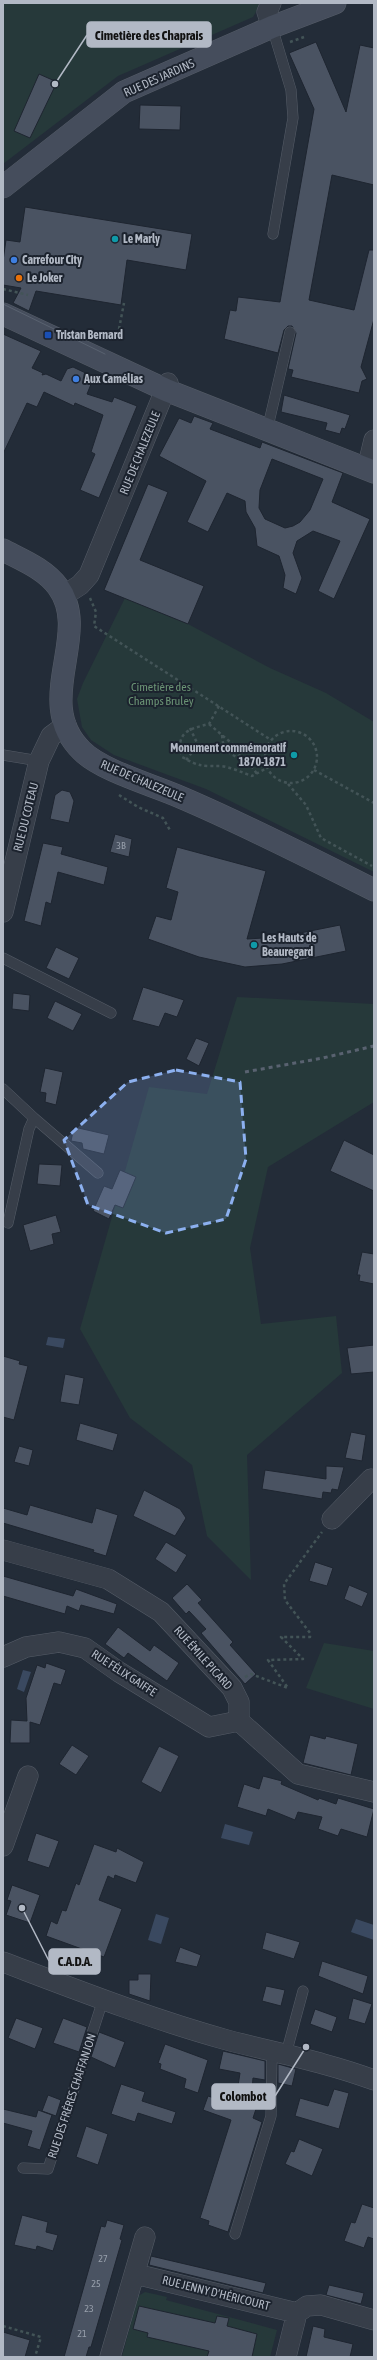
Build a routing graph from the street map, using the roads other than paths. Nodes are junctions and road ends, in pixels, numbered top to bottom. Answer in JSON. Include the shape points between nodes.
{"nodes":[{"id":1,"x":270,"y":3,"type":"edge"},
{"id":2,"x":335,"y":3,"type":"edge"},
{"id":3,"x":275,"y":37,"type":"junction"},
{"id":4,"x":3,"y":187,"type":"edge"},
{"id":5,"x":273,"y":234,"type":"dead end"},
{"id":6,"x":3,"y":314,"type":"edge"},
{"id":7,"x":290,"y":332,"type":"dead end"},
{"id":8,"x":167,"y":386,"type":"junction"},
{"id":9,"x":270,"y":422,"type":"junction"},
{"id":10,"x":374,"y":440,"type":"edge"},
{"id":11,"x":371,"y":467,"type":"edge"},
{"id":12,"x":3,"y":550,"type":"edge"},
{"id":13,"x":63,"y":596,"type":"junction"},
{"id":14,"x":66,"y":725,"type":"junction"},
{"id":15,"x":3,"y":755,"type":"edge"},
{"id":16,"x":39,"y":761,"type":"junction"},
{"id":17,"x":374,"y":890,"type":"edge"},
{"id":18,"x":4,"y":901,"type":"edge"},
{"id":19,"x":3,"y":958,"type":"edge"},
{"id":20,"x":111,"y":1013,"type":"dead end"},
{"id":21,"x":3,"y":1089,"type":"edge"},
{"id":22,"x":34,"y":1118,"type":"junction"},
{"id":23,"x":98,"y":1173,"type":"dead end"},
{"id":24,"x":8,"y":1223,"type":"dead end"},
{"id":25,"x":373,"y":1479,"type":"edge"},
{"id":26,"x":332,"y":1519,"type":"road end"},
{"id":27,"x":3,"y":1550,"type":"edge"},
{"id":28,"x":3,"y":1658,"type":"edge"},
{"id":29,"x":239,"y":1721,"type":"junction"},
{"id":30,"x":28,"y":1776,"type":"dead end"},
{"id":31,"x":374,"y":1792,"type":"edge"},
{"id":32,"x":3,"y":1846,"type":"edge"},
{"id":33,"x":3,"y":1962,"type":"edge"},
{"id":34,"x":302,"y":1991,"type":"dead end"},
{"id":35,"x":102,"y":2000,"type":"junction"},
{"id":36,"x":279,"y":2053,"type":"junction"},
{"id":37,"x":374,"y":2080,"type":"edge"},
{"id":38,"x":23,"y":2168,"type":"dead end"},
{"id":39,"x":235,"y":2234,"type":"dead end"},
{"id":40,"x":146,"y":2237,"type":"dead end"},
{"id":41,"x":135,"y":2274,"type":"junction"},
{"id":42,"x":296,"y":2313,"type":"junction"},
{"id":43,"x":374,"y":2320,"type":"edge"},
{"id":44,"x":110,"y":2357,"type":"edge"},
{"id":45,"x":286,"y":2357,"type":"edge"}],
"edges":[{"from":1,"to":3,"type":"street","via":[[268,12]]},
{"from":2,"to":3,"type":"street","name":"RUE DES JARDINS"},
{"from":3,"to":4,"type":"street","name":"RUE DES JARDINS","via":[[124,92]]},
{"from":3,"to":5,"type":"lane","via":[[291,90],[293,118]]},
{"from":6,"to":8,"type":"street"},
{"from":7,"to":9,"type":"lane"},
{"from":8,"to":9,"type":"street"},
{"from":8,"to":11,"type":"street"},
{"from":8,"to":13,"type":"street","name":"RUE DE CHALEZEULE","via":[[89,575],[80,585]]},
{"from":9,"to":11,"type":"street"},
{"from":10,"to":11,"type":"street"},
{"from":12,"to":13,"type":"street","via":[[48,577]]},
{"from":13,"to":14,"type":"street","name":"RUE DE CHALEZEULE","via":[[70,614],[60,690]]},
{"from":14,"to":16,"type":"street","name":"RUE DU COTEAU","via":[[51,736]]},
{"from":14,"to":17,"type":"street","name":"RUE DE CHALEZEULE","via":[[82,751],[95,761],[202,807]]},
{"from":15,"to":16,"type":"lane"},
{"from":16,"to":18,"type":"street","name":"RUE DU COTEAU"},
{"from":19,"to":20,"type":"lane"},
{"from":21,"to":22,"type":"lane"},
{"from":22,"to":23,"type":"lane"},
{"from":22,"to":24,"type":"lane"},
{"from":25,"to":26,"type":"street"},
{"from":27,"to":29,"type":"street","name":"RUE ÉMILE PICARD","via":[[108,1579],[161,1612],[232,1688],[239,1702]]},
{"from":28,"to":29,"type":"street","name":"RUE FÉLIX GAIFFE","via":[[26,1647],[60,1642],[85,1648],[119,1672],[210,1727]]},
{"from":29,"to":31,"type":"street","via":[[298,1774]]},
{"from":30,"to":32,"type":"street"},
{"from":33,"to":35,"type":"street"},
{"from":34,"to":36,"type":"lane"},
{"from":35,"to":36,"type":"street"},
{"from":35,"to":38,"type":"lane","name":"RUE DES FRÈRES CHAFFANJON","via":[[48,2169]]},
{"from":36,"to":37,"type":"street","via":[[349,2070]]},
{"from":36,"to":39,"type":"lane","via":[[271,2116]]},
{"from":40,"to":41,"type":"street"},
{"from":41,"to":42,"type":"street","name":"RUE JENNY D'HÉRICOURT"},
{"from":41,"to":44,"type":"street"},
{"from":42,"to":43,"type":"street","via":[[307,2306],[321,2305]]},
{"from":42,"to":45,"type":"street"}]}
